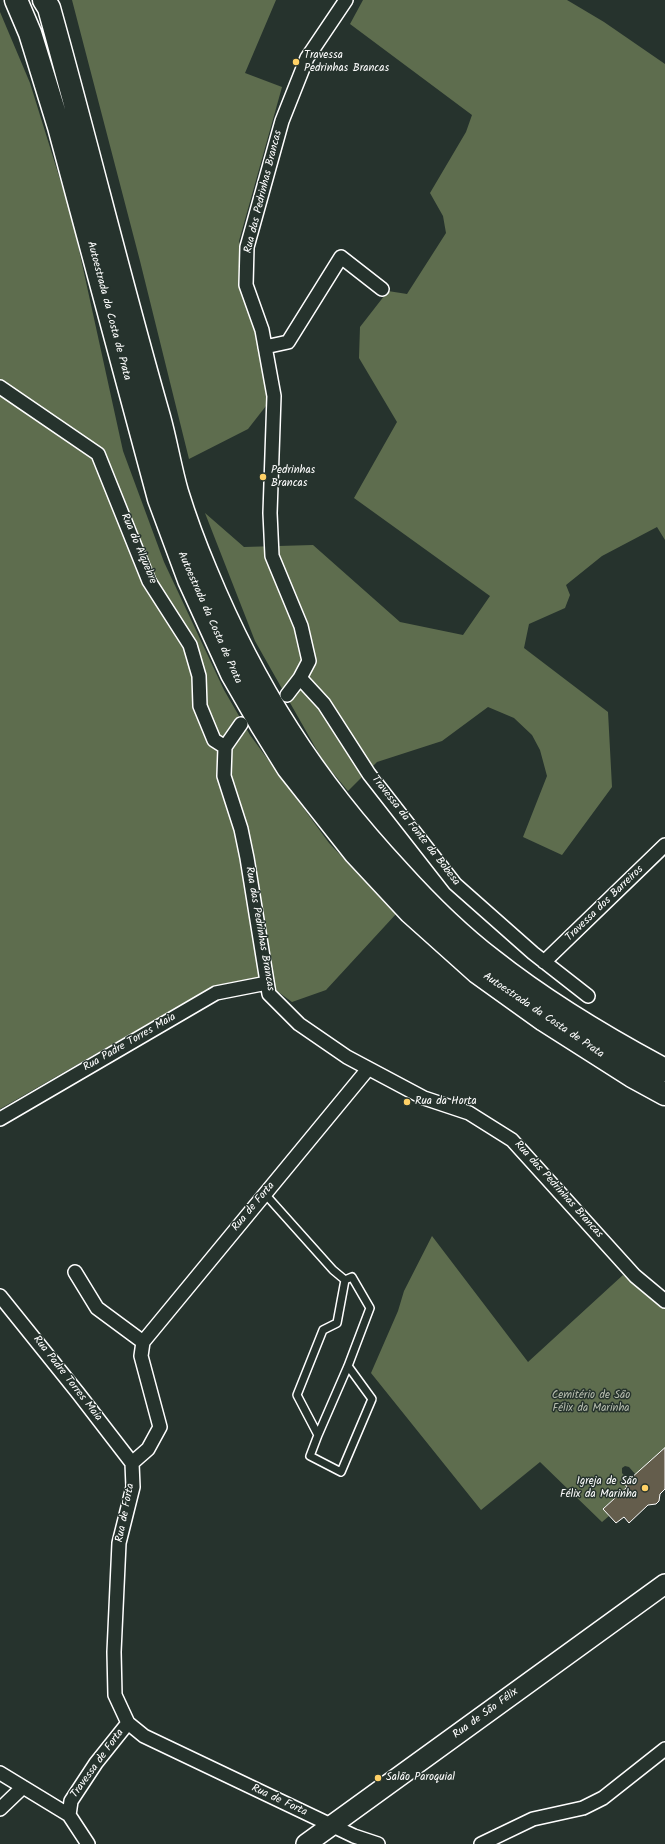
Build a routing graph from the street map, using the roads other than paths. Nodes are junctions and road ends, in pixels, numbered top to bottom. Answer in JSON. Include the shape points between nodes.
{"nodes":[{"id":1,"x":16,"y":0,"type":"edge"},
{"id":2,"x":346,"y":0,"type":"edge"},
{"id":3,"x":47,"y":3,"type":"edge"},
{"id":4,"x":382,"y":289,"type":"dead end"},
{"id":5,"x":265,"y":347,"type":"junction"},
{"id":6,"x":0,"y":387,"type":"edge"},
{"id":7,"x":300,"y":678,"type":"junction"},
{"id":8,"x":287,"y":695,"type":"dead end"},
{"id":9,"x":241,"y":724,"type":"dead end"},
{"id":10,"x":225,"y":747,"type":"junction"},
{"id":11,"x":665,"y":845,"type":"edge"},
{"id":12,"x":544,"y":962,"type":"junction"},
{"id":13,"x":267,"y":983,"type":"junction"},
{"id":14,"x":588,"y":996,"type":"dead end"},
{"id":15,"x":368,"y":1069,"type":"junction"},
{"id":16,"x":665,"y":1070,"type":"edge"},
{"id":17,"x":665,"y":1094,"type":"edge"},
{"id":18,"x":0,"y":1119,"type":"edge"},
{"id":19,"x":265,"y":1194,"type":"junction"},
{"id":20,"x":75,"y":1272,"type":"dead end"},
{"id":21,"x":346,"y":1280,"type":"junction"},
{"id":22,"x":0,"y":1296,"type":"edge"},
{"id":23,"x":665,"y":1301,"type":"edge"},
{"id":24,"x":143,"y":1342,"type":"junction"},
{"id":25,"x":348,"y":1366,"type":"junction"},
{"id":26,"x":318,"y":1435,"type":"junction"},
{"id":27,"x":132,"y":1463,"type":"junction"},
{"id":28,"x":665,"y":1584,"type":"edge"},
{"id":29,"x":128,"y":1723,"type":"junction"},
{"id":30,"x":665,"y":1749,"type":"edge"},
{"id":31,"x":0,"y":1773,"type":"edge"},
{"id":32,"x":23,"y":1786,"type":"junction"},
{"id":33,"x":0,"y":1809,"type":"edge"},
{"id":34,"x":70,"y":1815,"type":"junction"},
{"id":35,"x":332,"y":1826,"type":"junction"},
{"id":36,"x":88,"y":1844,"type":"edge"},
{"id":37,"x":306,"y":1844,"type":"edge"},
{"id":38,"x":378,"y":1844,"type":"edge"},
{"id":39,"x":481,"y":1844,"type":"edge"}],
"edges":[{"from":1,"to":17,"type":"highway","name":"Autoestrada da Costa de Prata","via":[[30,34],[60,127],[159,499],[189,580],[232,674],[262,726],[288,768],[355,853],[410,912],[477,972],[538,1016]]},
{"from":2,"to":5,"type":"street","name":"Rua das Pedrinhas Brancas","via":[[307,58],[282,121],[247,247],[246,285],[262,330]]},
{"from":3,"to":16,"type":"highway","name":"Autoestrada da Costa de Prata","via":[[177,491],[206,570],[250,666],[278,715],[334,798],[424,899],[491,960],[559,1008]]},
{"from":4,"to":5,"type":"street","via":[[341,256],[288,342]]},
{"from":5,"to":7,"type":"street","name":"Rua das Pedrinhas Brancas","via":[[274,396],[270,513],[272,556],[301,626],[309,661]]},
{"from":6,"to":10,"type":"street","name":"Rua do Alquebre","via":[[98,454],[149,581],[190,645],[199,676],[200,706],[214,740]]},
{"from":7,"to":8,"type":"street","name":"Rua das Pedrinhas Brancas"},
{"from":7,"to":12,"type":"street","name":"Travessa da Fonte da Bobesa","via":[[324,704],[369,774],[455,884]]},
{"from":9,"to":10,"type":"street"},
{"from":10,"to":13,"type":"street","name":"Rua das Pedrinhas Brancas","via":[[224,776],[241,829]]},
{"from":11,"to":12,"type":"street","name":"Travessa dos Barreiros"},
{"from":12,"to":14,"type":"street","name":"Travessa da Fonte da Bobesa"},
{"from":13,"to":15,"type":"street","name":"Rua das Pedrinhas Brancas","via":[[269,994],[299,1024]]},
{"from":13,"to":18,"type":"street","name":"Rua Padre Torres Maia","via":[[216,993]]},
{"from":15,"to":19,"type":"street","name":"Rua de Forta"},
{"from":15,"to":23,"type":"street","name":"Rua das Pedrinhas Brancas","via":[[424,1098],[469,1113],[512,1140],[635,1276]]},
{"from":19,"to":21,"type":"lane","via":[[333,1270]]},
{"from":19,"to":24,"type":"street","name":"Rua de Forta"},
{"from":20,"to":24,"type":"street","via":[[97,1308]]},
{"from":21,"to":25,"type":"lane","via":[[352,1277],[370,1308]]},
{"from":21,"to":26,"type":"lane","via":[[337,1323],[323,1330],[298,1395]]},
{"from":22,"to":27,"type":"street","name":"Rua Padre Torres Maia"},
{"from":24,"to":27,"type":"street","via":[[141,1356],[160,1428],[148,1448]]},
{"from":25,"to":26,"type":"lane"},
{"from":25,"to":26,"type":"lane","via":[[372,1399],[341,1472],[310,1456]]},
{"from":27,"to":29,"type":"street","name":"Rua de Forta","via":[[133,1487],[119,1543],[114,1652],[115,1695]]},
{"from":28,"to":35,"type":"main road","name":"Rua de São Félix"},
{"from":29,"to":34,"type":"street","name":"Travessa de Forta","via":[[96,1763],[71,1801]]},
{"from":29,"to":35,"type":"street","name":"Rua de Forta","via":[[144,1736]]},
{"from":30,"to":39,"type":"street","via":[[603,1798],[583,1808],[533,1819]]},
{"from":31,"to":32,"type":"street"},
{"from":32,"to":33,"type":"street"},
{"from":32,"to":34,"type":"street"},
{"from":34,"to":36,"type":"street"},
{"from":35,"to":37,"type":"main road","name":"Rua de São Félix"},
{"from":35,"to":38,"type":"street","name":"Rua de Forta"}]}
